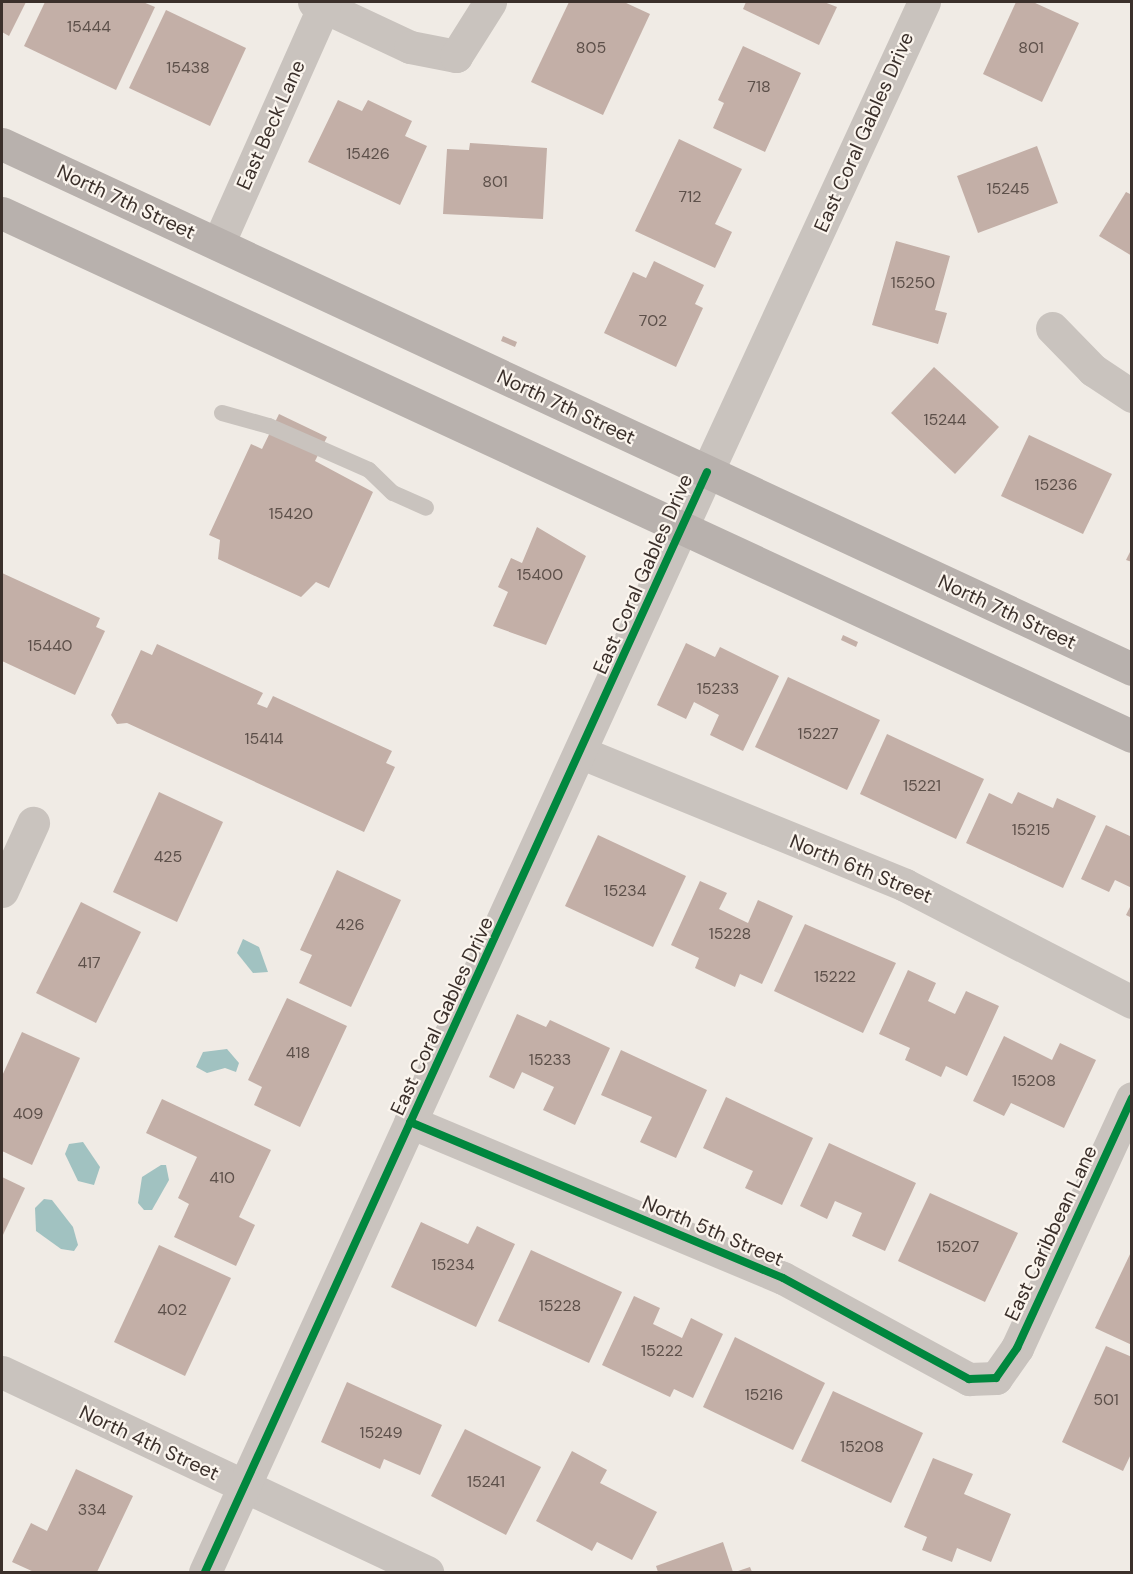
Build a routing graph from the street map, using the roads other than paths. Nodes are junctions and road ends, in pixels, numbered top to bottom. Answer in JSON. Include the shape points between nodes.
{"nodes":[{"id":1,"x":490,"y":2,"type":"edge"},
{"id":2,"x":924,"y":2,"type":"edge"},
{"id":3,"x":319,"y":4,"type":"edge"},
{"id":4,"x":2,"y":144,"type":"edge"},
{"id":5,"x":2,"y":213,"type":"edge"},
{"id":6,"x":218,"y":244,"type":"junction"},
{"id":7,"x":1052,"y":328,"type":"dead end"},
{"id":8,"x":1131,"y":396,"type":"edge"},
{"id":9,"x":222,"y":413,"type":"dead end"},
{"id":10,"x":707,"y":472,"type":"junction"},
{"id":11,"x":426,"y":508,"type":"dead end"},
{"id":12,"x":682,"y":526,"type":"junction"},
{"id":13,"x":1131,"y":669,"type":"edge"},
{"id":14,"x":1131,"y":736,"type":"edge"},
{"id":15,"x":582,"y":753,"type":"junction"},
{"id":16,"x":33,"y":823,"type":"dead end"},
{"id":17,"x":2,"y":891,"type":"edge"},
{"id":18,"x":1131,"y":1002,"type":"edge"},
{"id":19,"x":1131,"y":1098,"type":"edge"},
{"id":20,"x":410,"y":1122,"type":"junction"},
{"id":21,"x":2,"y":1372,"type":"edge"},
{"id":22,"x":996,"y":1378,"type":"joint"},
{"id":23,"x":243,"y":1488,"type":"junction"},
{"id":24,"x":205,"y":1572,"type":"edge"},
{"id":25,"x":427,"y":1572,"type":"edge"}],
"edges":[{"from":1,"to":3,"type":"street","via":[[456,56],[410,46]]},
{"from":2,"to":10,"type":"street","name":"East Coral Gables Drive"},
{"from":3,"to":6,"type":"street","name":"East Beck Lane"},
{"from":4,"to":6,"type":"main road","name":"North 7th Street"},
{"from":5,"to":12,"type":"main road"},
{"from":6,"to":10,"type":"main road","name":"North 7th Street"},
{"from":7,"to":8,"type":"street","via":[[1093,370]]},
{"from":9,"to":11,"type":"lane","via":[[269,426],[369,470],[393,493]]},
{"from":10,"to":12,"type":"street","name":"East Coral Gables Drive"},
{"from":10,"to":13,"type":"main road","name":"North 7th Street"},
{"from":12,"to":14,"type":"main road"},
{"from":12,"to":15,"type":"street","name":"East Coral Gables Drive"},
{"from":15,"to":18,"type":"street","name":"North 6th Street","via":[[905,885]]},
{"from":15,"to":20,"type":"street","name":"East Coral Gables Drive"},
{"from":16,"to":17,"type":"street"},
{"from":19,"to":22,"type":"street","name":"East Caribbean Lane","via":[[1017,1348]]},
{"from":20,"to":22,"type":"street","name":"North 5th Street","via":[[783,1278],[969,1379]]},
{"from":20,"to":23,"type":"street","name":"East Coral Gables Drive"},
{"from":21,"to":23,"type":"street","name":"North 4th Street"},
{"from":23,"to":24,"type":"street","name":"East Coral Gables Drive"},
{"from":23,"to":25,"type":"street","name":"North 4th Street"}]}
